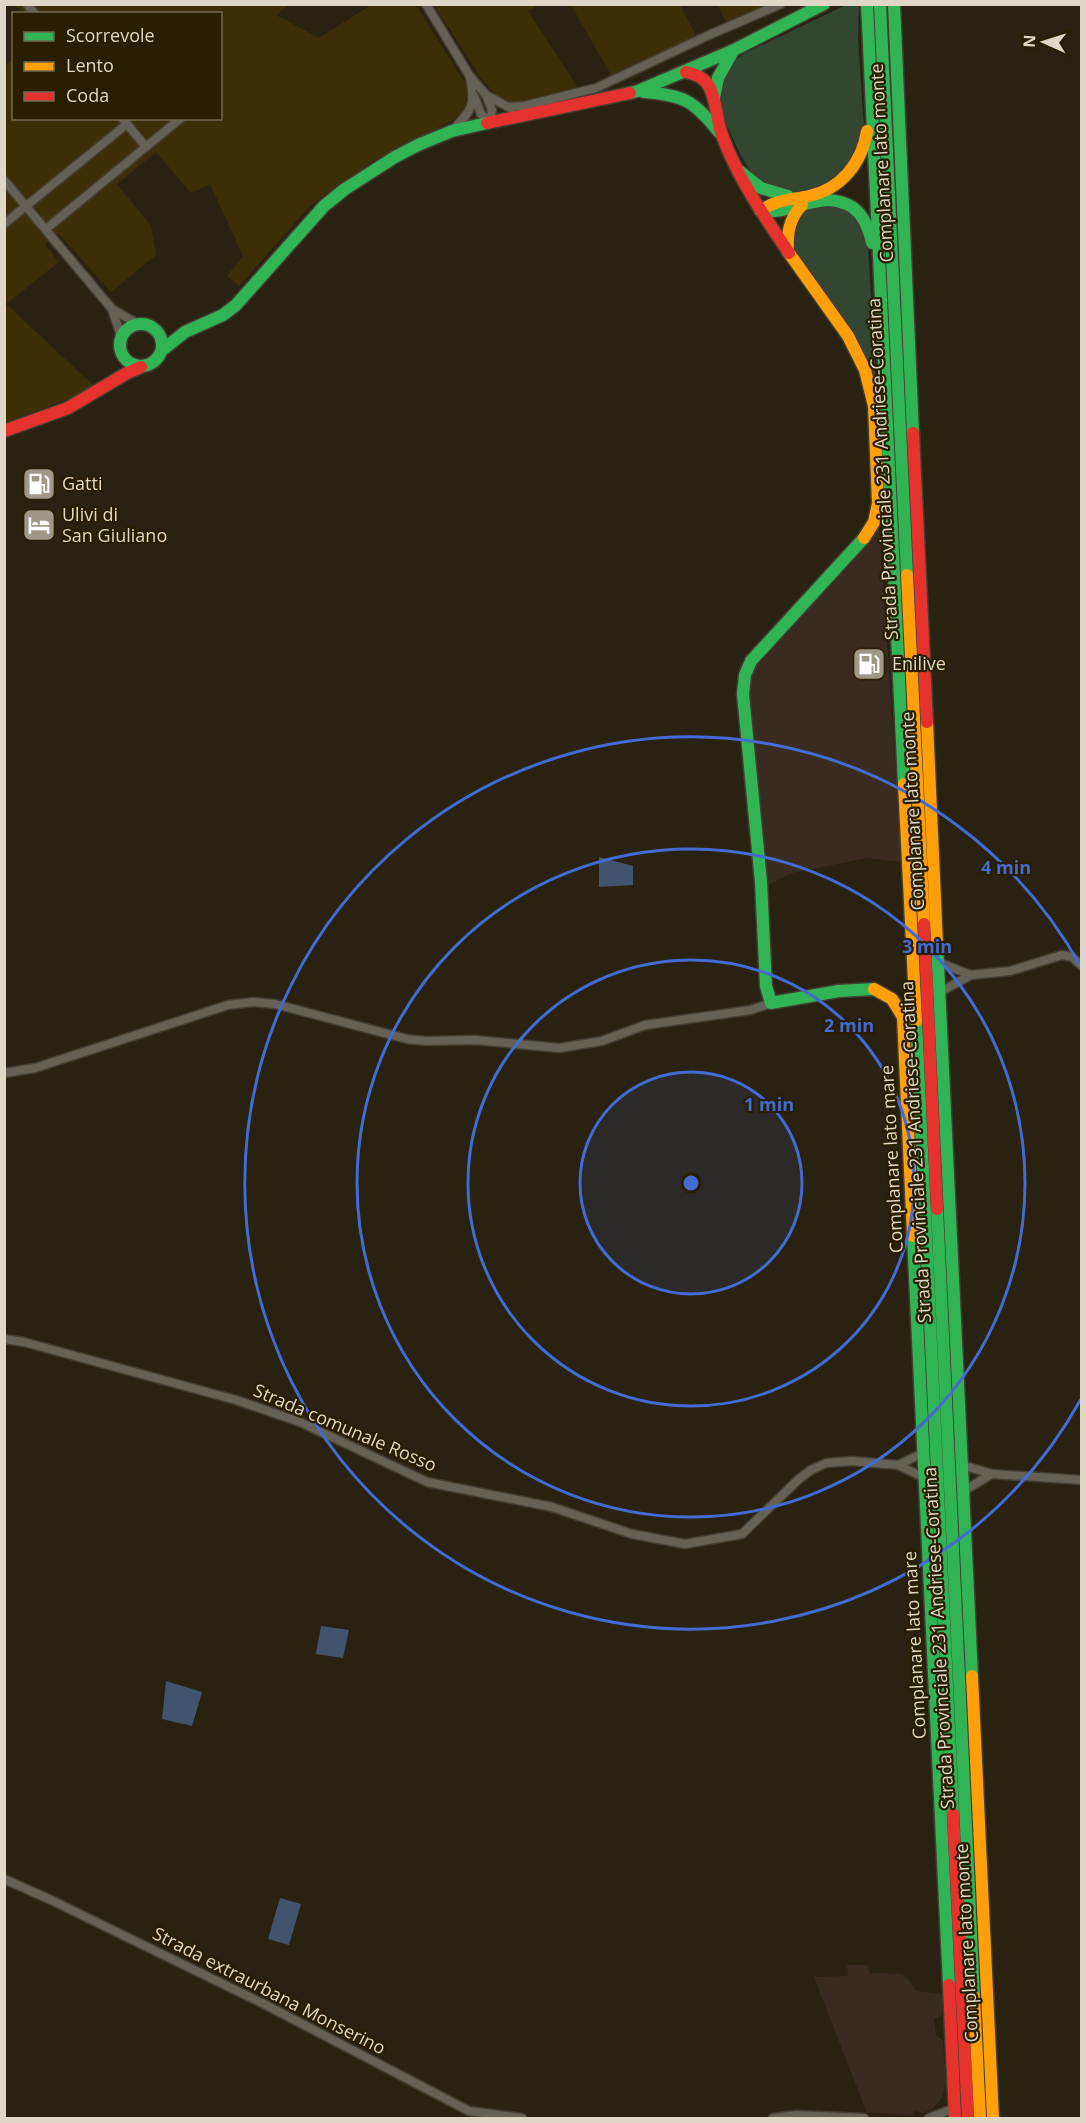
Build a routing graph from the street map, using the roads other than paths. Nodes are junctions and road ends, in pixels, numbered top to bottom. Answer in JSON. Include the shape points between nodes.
{"nodes":[{"id":1,"x":426,"y":4,"type":"edge"},
{"id":2,"x":781,"y":4,"type":"edge"},
{"id":3,"x":867,"y":4,"type":"edge"},
{"id":4,"x":880,"y":4,"type":"edge"},
{"id":5,"x":894,"y":4,"type":"edge"},
{"id":6,"x":819,"y":7,"type":"edge"},
{"id":7,"x":869,"y":41,"type":"junction"},
{"id":8,"x":734,"y":50,"type":"junction"},
{"id":9,"x":686,"y":72,"type":"junction"},
{"id":10,"x":469,"y":75,"type":"junction"},
{"id":11,"x":638,"y":91,"type":"junction"},
{"id":12,"x":486,"y":94,"type":"junction"},
{"id":13,"x":474,"y":96,"type":"junction"},
{"id":14,"x":686,"y":99,"type":"junction"},
{"id":15,"x":714,"y":99,"type":"junction"},
{"id":16,"x":509,"y":108,"type":"junction"},
{"id":17,"x":526,"y":115,"type":"junction"},
{"id":18,"x":179,"y":120,"type":"edge"},
{"id":19,"x":125,"y":121,"type":"edge"},
{"id":20,"x":490,"y":123,"type":"junction"},
{"id":21,"x":452,"y":131,"type":"junction"},
{"id":22,"x":722,"y":135,"type":"junction"},
{"id":23,"x":146,"y":147,"type":"junction"},
{"id":24,"x":738,"y":170,"type":"junction"},
{"id":25,"x":4,"y":180,"type":"edge"},
{"id":26,"x":798,"y":201,"type":"junction"},
{"id":27,"x":27,"y":206,"type":"junction"},
{"id":28,"x":761,"y":211,"type":"junction"},
{"id":29,"x":4,"y":224,"type":"edge"},
{"id":30,"x":46,"y":229,"type":"junction"},
{"id":31,"x":788,"y":252,"type":"junction"},
{"id":32,"x":112,"y":309,"type":"junction"},
{"id":33,"x":138,"y":324,"type":"junction"},
{"id":34,"x":157,"y":331,"type":"junction"},
{"id":35,"x":185,"y":332,"type":"junction"},
{"id":36,"x":121,"y":336,"type":"junction"},
{"id":37,"x":884,"y":348,"type":"junction"},
{"id":38,"x":161,"y":351,"type":"junction"},
{"id":39,"x":121,"y":353,"type":"junction"},
{"id":40,"x":141,"y":367,"type":"junction"},
{"id":41,"x":112,"y":381,"type":"junction"},
{"id":42,"x":4,"y":431,"type":"edge"},
{"id":43,"x":938,"y":962,"type":"junction"},
{"id":44,"x":1082,"y":966,"type":"edge"},
{"id":45,"x":971,"y":975,"type":"junction"},
{"id":46,"x":940,"y":992,"type":"junction"},
{"id":47,"x":771,"y":1003,"type":"junction"},
{"id":48,"x":4,"y":1073,"type":"edge"},
{"id":49,"x":4,"y":1339,"type":"edge"},
{"id":50,"x":923,"y":1453,"type":"junction"},
{"id":51,"x":898,"y":1464,"type":"junction"},
{"id":52,"x":962,"y":1465,"type":"junction"},
{"id":53,"x":992,"y":1474,"type":"junction"},
{"id":54,"x":925,"y":1478,"type":"junction"},
{"id":55,"x":1082,"y":1480,"type":"edge"},
{"id":56,"x":963,"y":1491,"type":"junction"},
{"id":57,"x":4,"y":1879,"type":"edge"},
{"id":58,"x":955,"y":2113,"type":"edge"},
{"id":59,"x":522,"y":2118,"type":"edge"},
{"id":60,"x":773,"y":2118,"type":"edge"},
{"id":61,"x":864,"y":2118,"type":"edge"},
{"id":62,"x":929,"y":2118,"type":"edge"},
{"id":63,"x":968,"y":2118,"type":"edge"},
{"id":64,"x":980,"y":2118,"type":"edge"},
{"id":65,"x":994,"y":2118,"type":"edge"}],
"edges":[{"from":1,"to":10,"type":"street"},
{"from":2,"to":16,"type":"street","via":[[596,88]]},
{"from":3,"to":7,"type":"main road","name":"Strada Provinciale 231 Andriese-Coratina"},
{"from":4,"to":64,"type":"main road","name":"Strada Provinciale 231 Andriese-Coratina"},
{"from":5,"to":43,"type":"main road","name":"Complanare lato monte"},
{"from":6,"to":8,"type":"main road"},
{"from":7,"to":26,"type":"main road","via":[[866,138],[862,154],[848,174],[831,188]]},
{"from":7,"to":37,"type":"main road","name":"Strada Provinciale 231 Andriese-Coratina"},
{"from":8,"to":9,"type":"main road"},
{"from":8,"to":15,"type":"main road","via":[[718,78]]},
{"from":9,"to":11,"type":"main road"},
{"from":9,"to":14,"type":"main road","via":[[682,83]]},
{"from":9,"to":15,"type":"main road","via":[[706,81]]},
{"from":10,"to":12,"type":"street"},
{"from":10,"to":13,"type":"street"},
{"from":11,"to":14,"type":"main road"},
{"from":11,"to":17,"type":"main road"},
{"from":12,"to":16,"type":"street"},
{"from":12,"to":20,"type":"street","via":[[492,111]]},
{"from":13,"to":20,"type":"street"},
{"from":13,"to":21,"type":"street","via":[[468,113]]},
{"from":14,"to":22,"type":"main road","via":[[704,112]]},
{"from":15,"to":22,"type":"main road"},
{"from":16,"to":17,"type":"street"},
{"from":17,"to":20,"type":"main road"},
{"from":18,"to":23,"type":"street"},
{"from":19,"to":23,"type":"street"},
{"from":19,"to":27,"type":"street"},
{"from":20,"to":21,"type":"main road"},
{"from":21,"to":35,"type":"main road","via":[[395,157],[345,189],[324,206],[236,305]]},
{"from":22,"to":24,"type":"main road"},
{"from":23,"to":30,"type":"street"},
{"from":24,"to":26,"type":"main road","via":[[764,189]]},
{"from":24,"to":28,"type":"main road"},
{"from":25,"to":27,"type":"street"},
{"from":26,"to":28,"type":"main road","via":[[773,202]]},
{"from":26,"to":31,"type":"main road","via":[[786,237]]},
{"from":26,"to":37,"type":"main road","via":[[839,201],[851,206],[865,220],[871,235]]},
{"from":27,"to":29,"type":"street"},
{"from":27,"to":30,"type":"street"},
{"from":28,"to":31,"type":"main road"},
{"from":30,"to":32,"type":"street"},
{"from":31,"to":47,"type":"main road","via":[[848,336],[866,374],[874,406],[878,503],[874,522],[865,537],[751,661],[745,675],[743,694],[761,882],[766,986]]},
{"from":32,"to":33,"type":"street"},
{"from":32,"to":36,"type":"street"},
{"from":33,"to":34,"type":"main road"},
{"from":33,"to":36,"type":"main road"},
{"from":34,"to":35,"type":"main road"},
{"from":34,"to":38,"type":"main road"},
{"from":35,"to":38,"type":"main road"},
{"from":36,"to":39,"type":"main road"},
{"from":37,"to":63,"type":"main road","name":"Strada Provinciale 231 Andriese-Coratina"},
{"from":38,"to":40,"type":"main road","via":[[154,362]]},
{"from":39,"to":40,"type":"main road","via":[[129,363]]},
{"from":39,"to":41,"type":"main road"},
{"from":40,"to":41,"type":"main road"},
{"from":41,"to":42,"type":"main road","via":[[70,408]]},
{"from":43,"to":45,"type":"street"},
{"from":43,"to":46,"type":"main road","name":"Complanare lato monte"},
{"from":44,"to":45,"type":"street","via":[[1072,957],[1062,955],[1010,971]]},
{"from":45,"to":46,"type":"street"},
{"from":46,"to":52,"type":"main road","name":"Complanare lato monte"},
{"from":47,"to":48,"type":"street","via":[[751,1010],[658,1022],[602,1041],[559,1048],[475,1040],[407,1039],[275,1005],[241,1003],[35,1068]]},
{"from":47,"to":50,"type":"main road","name":"Complanare lato mare","via":[[865,987],[888,995],[902,1014]]},
{"from":49,"to":51,"type":"street","name":"Strada comunale Rosso","via":[[236,1400],[300,1422],[427,1482],[552,1507],[676,1544],[742,1534],[799,1479],[826,1463]]},
{"from":50,"to":51,"type":"street","name":"Strada comunale Rosso"},
{"from":50,"to":54,"type":"main road","name":"Complanare lato mare"},
{"from":51,"to":54,"type":"street","name":"Strada comunale Rosso"},
{"from":52,"to":53,"type":"street"},
{"from":52,"to":56,"type":"main road","name":"Complanare lato monte"},
{"from":53,"to":55,"type":"street"},
{"from":53,"to":56,"type":"street"},
{"from":54,"to":58,"type":"main road","name":"Complanare lato mare"},
{"from":56,"to":65,"type":"main road","name":"Complanare lato monte"},
{"from":57,"to":59,"type":"street","name":"Strada extraurbana Monserino","via":[[264,2004],[469,2111]]},
{"from":58,"to":62,"type":"street"},
{"from":60,"to":61,"type":"street"}]}
